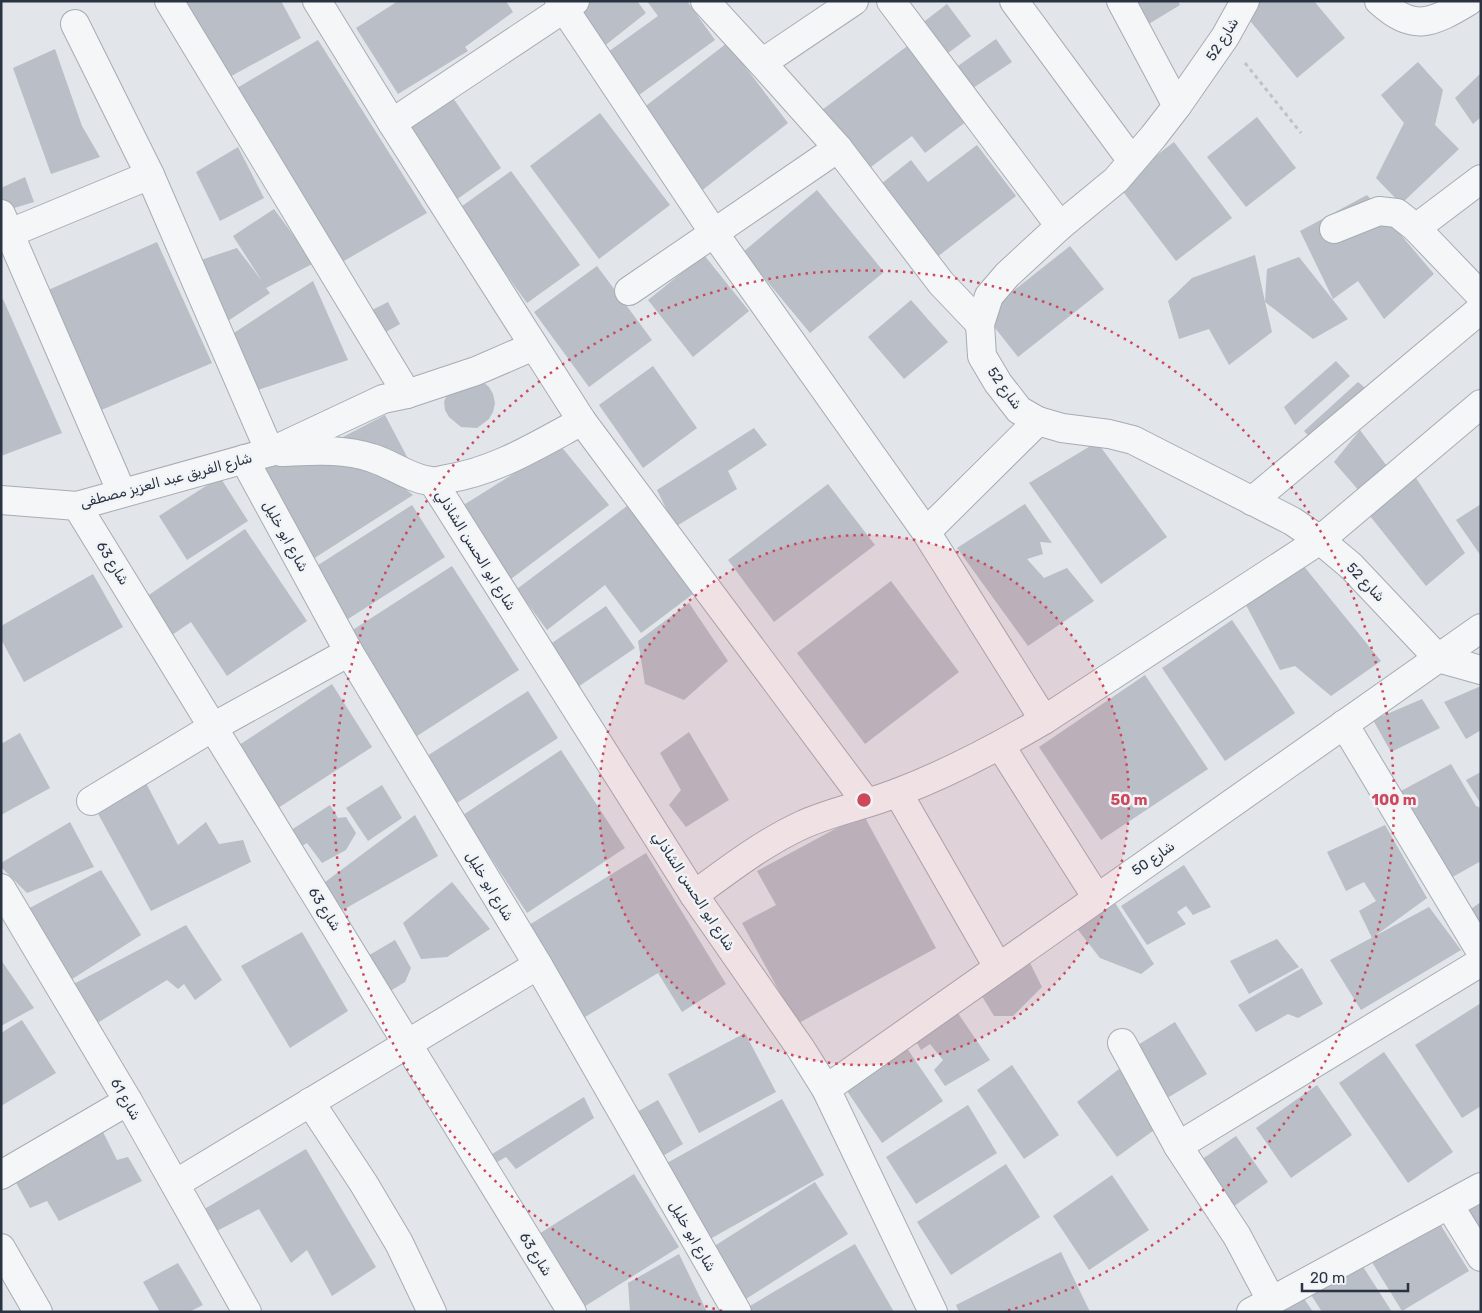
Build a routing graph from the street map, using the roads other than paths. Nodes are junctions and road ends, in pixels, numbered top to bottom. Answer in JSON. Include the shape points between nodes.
{"nodes":[{"id":1,"x":169,"y":1,"type":"edge"},
{"id":2,"x":317,"y":1,"type":"edge"},
{"id":3,"x":704,"y":1,"type":"edge"},
{"id":4,"x":854,"y":1,"type":"edge"},
{"id":5,"x":890,"y":1,"type":"edge"},
{"id":6,"x":1014,"y":1,"type":"edge"},
{"id":7,"x":1121,"y":1,"type":"edge"},
{"id":8,"x":1245,"y":1,"type":"edge"},
{"id":9,"x":1379,"y":1,"type":"edge"},
{"id":10,"x":1469,"y":1,"type":"edge"},
{"id":11,"x":566,"y":4,"type":"edge"},
{"id":12,"x":75,"y":24,"type":"dead end"},
{"id":13,"x":762,"y":63,"type":"junction"},
{"id":14,"x":1177,"y":106,"type":"junction"},
{"id":15,"x":392,"y":123,"type":"junction"},
{"id":16,"x":838,"y":148,"type":"junction"},
{"id":17,"x":1132,"y":161,"type":"junction"},
{"id":18,"x":150,"y":175,"type":"junction"},
{"id":19,"x":1481,"y":179,"type":"edge"},
{"id":20,"x":6,"y":224,"type":"edge"},
{"id":21,"x":1060,"y":226,"type":"junction"},
{"id":22,"x":1416,"y":228,"type":"junction"},
{"id":23,"x":1334,"y":229,"type":"dead end"},
{"id":24,"x":714,"y":233,"type":"junction"},
{"id":25,"x":628,"y":291,"type":"dead end"},
{"id":26,"x":1481,"y":296,"type":"edge"},
{"id":27,"x":1481,"y":309,"type":"edge"},
{"id":28,"x":980,"y":324,"type":"junction"},
{"id":29,"x":534,"y":346,"type":"junction"},
{"id":30,"x":407,"y":394,"type":"junction"},
{"id":31,"x":1481,"y":404,"type":"edge"},
{"id":32,"x":582,"y":421,"type":"junction"},
{"id":33,"x":1038,"y":421,"type":"junction"},
{"id":34,"x":270,"y":452,"type":"junction"},
{"id":35,"x":244,"y":459,"type":"junction"},
{"id":36,"x":433,"y":482,"type":"junction"},
{"id":37,"x":122,"y":493,"type":"junction"},
{"id":38,"x":1,"y":500,"type":"edge"},
{"id":39,"x":1252,"y":501,"type":"junction"},
{"id":40,"x":77,"y":506,"type":"junction"},
{"id":41,"x":926,"y":532,"type":"junction"},
{"id":42,"x":1320,"y":540,"type":"junction"},
{"id":43,"x":1481,"y":628,"type":"edge"},
{"id":44,"x":349,"y":652,"type":"junction"},
{"id":45,"x":1438,"y":658,"type":"junction"},
{"id":46,"x":1481,"y":670,"type":"edge"},
{"id":47,"x":1044,"y":720,"type":"junction"},
{"id":48,"x":1344,"y":724,"type":"junction"},
{"id":49,"x":214,"y":727,"type":"junction"},
{"id":50,"x":1000,"y":745,"type":"junction"},
{"id":51,"x":898,"y":792,"type":"junction"},
{"id":52,"x":91,"y":800,"type":"dead end"},
{"id":53,"x":866,"y":802,"type":"junction"},
{"id":54,"x":1,"y":888,"type":"edge"},
{"id":55,"x":694,"y":894,"type":"junction"},
{"id":56,"x":1097,"y":898,"type":"junction"},
{"id":57,"x":1481,"y":952,"type":"edge"},
{"id":58,"x":1481,"y":962,"type":"edge"},
{"id":59,"x":538,"y":965,"type":"junction"},
{"id":60,"x":998,"y":967,"type":"junction"},
{"id":61,"x":1122,"y":1043,"type":"dead end"},
{"id":62,"x":407,"y":1044,"type":"junction"},
{"id":63,"x":826,"y":1089,"type":"junction"},
{"id":64,"x":128,"y":1101,"type":"junction"},
{"id":65,"x":310,"y":1102,"type":"junction"},
{"id":66,"x":1178,"y":1146,"type":"junction"},
{"id":67,"x":1,"y":1175,"type":"edge"},
{"id":68,"x":175,"y":1184,"type":"junction"},
{"id":69,"x":1481,"y":1187,"type":"edge"},
{"id":70,"x":1448,"y":1205,"type":"junction"},
{"id":71,"x":1,"y":1248,"type":"edge"},
{"id":72,"x":1481,"y":1257,"type":"edge"},
{"id":73,"x":1261,"y":1306,"type":"edge"},
{"id":74,"x":38,"y":1312,"type":"edge"},
{"id":75,"x":247,"y":1312,"type":"edge"},
{"id":76,"x":432,"y":1312,"type":"edge"},
{"id":77,"x":572,"y":1312,"type":"edge"},
{"id":78,"x":737,"y":1312,"type":"edge"},
{"id":79,"x":934,"y":1312,"type":"edge"}],
"edges":[{"from":1,"to":30,"type":"street"},
{"from":2,"to":15,"type":"street"},
{"from":3,"to":13,"type":"street"},
{"from":4,"to":13,"type":"street"},
{"from":5,"to":21,"type":"street"},
{"from":6,"to":17,"type":"street"},
{"from":7,"to":14,"type":"street"},
{"from":8,"to":14,"type":"street","name":"شارع 52"},
{"from":9,"to":10,"type":"street","via":[[1400,17],[1415,22],[1432,21]]},
{"from":11,"to":15,"type":"street"},
{"from":11,"to":24,"type":"street"},
{"from":12,"to":18,"type":"street"},
{"from":13,"to":16,"type":"street"},
{"from":14,"to":17,"type":"street","name":"شارع 52"},
{"from":15,"to":29,"type":"street"},
{"from":16,"to":24,"type":"street"},
{"from":16,"to":28,"type":"street","via":[[941,283]]},
{"from":17,"to":21,"type":"street","name":"شارع 52","via":[[1116,180]]},
{"from":18,"to":20,"type":"street"},
{"from":18,"to":34,"type":"street"},
{"from":19,"to":22,"type":"street"},
{"from":20,"to":37,"type":"street"},
{"from":21,"to":28,"type":"street","name":"شارع 52","via":[[1007,274],[989,296]]},
{"from":22,"to":23,"type":"street","via":[[1397,213],[1379,211]]},
{"from":22,"to":26,"type":"street"},
{"from":24,"to":25,"type":"street"},
{"from":24,"to":41,"type":"street"},
{"from":27,"to":39,"type":"street"},
{"from":28,"to":33,"type":"street","name":"شارع 52","via":[[982,356],[998,383],[1019,410]]},
{"from":29,"to":30,"type":"street","name":"شارع الفريق عبد العزيز مصطفى","via":[[476,371]]},
{"from":29,"to":32,"type":"street"},
{"from":30,"to":34,"type":"street","name":"شارع الفريق عبد العزيز مصطفى","via":[[383,400]]},
{"from":31,"to":42,"type":"street"},
{"from":32,"to":36,"type":"street","name":"شارع الفريق عبد العزيز مصطفى","via":[[519,454],[464,477]]},
{"from":32,"to":53,"type":"street"},
{"from":33,"to":39,"type":"street","name":"شارع 52","via":[[1132,440]]},
{"from":33,"to":41,"type":"street"},
{"from":34,"to":35,"type":"street","name":"شارع الفريق عبد العزيز مصطفى"},
{"from":34,"to":36,"type":"street","name":"شارع الفريق عبد العزيز مصطفى","via":[[336,450],[353,453]]},
{"from":35,"to":37,"type":"street","name":"شارع الفريق عبد العزيز مصطفى"},
{"from":35,"to":44,"type":"street","name":"شارع ابو خليل"},
{"from":36,"to":55,"type":"street","name":"شارع ابو الحسن الشاذلي"},
{"from":37,"to":40,"type":"street","name":"شارع الفريق عبد العزيز مصطفى"},
{"from":38,"to":40,"type":"street","name":"شارع الفريق عبد العزيز مصطفى"},
{"from":39,"to":42,"type":"street","name":"شارع 52","via":[[1292,521]]},
{"from":40,"to":49,"type":"street","name":"شارع 63"},
{"from":41,"to":47,"type":"street"},
{"from":42,"to":45,"type":"street","name":"شارع 52","via":[[1351,566]]},
{"from":42,"to":47,"type":"street"},
{"from":43,"to":45,"type":"street","name":"شارع 50"},
{"from":44,"to":49,"type":"street"},
{"from":44,"to":59,"type":"street","name":"شارع ابو خليل"},
{"from":45,"to":46,"type":"street"},
{"from":45,"to":48,"type":"street","name":"شارع 50"},
{"from":47,"to":50,"type":"street"},
{"from":48,"to":56,"type":"street","name":"شارع 50"},
{"from":48,"to":57,"type":"street"},
{"from":49,"to":52,"type":"street"},
{"from":49,"to":62,"type":"street","name":"شارع 63"},
{"from":50,"to":51,"type":"street"},
{"from":50,"to":56,"type":"street"},
{"from":51,"to":53,"type":"street"},
{"from":51,"to":60,"type":"street"},
{"from":53,"to":55,"type":"street","via":[[801,825],[728,869]]},
{"from":54,"to":64,"type":"street","name":"شارع 61"},
{"from":55,"to":63,"type":"street","name":"شارع ابو الحسن الشاذلي"},
{"from":56,"to":60,"type":"street","name":"شارع 50"},
{"from":58,"to":66,"type":"street"},
{"from":59,"to":62,"type":"street"},
{"from":59,"to":78,"type":"street","name":"شارع ابو خليل"},
{"from":60,"to":63,"type":"street","name":"شارع 50"},
{"from":61,"to":66,"type":"street"},
{"from":62,"to":65,"type":"street"},
{"from":62,"to":77,"type":"street","name":"شارع 63"},
{"from":63,"to":79,"type":"street","name":"شارع ابو الحسن الشاذلي"},
{"from":64,"to":67,"type":"street"},
{"from":64,"to":68,"type":"street","name":"شارع 61"},
{"from":65,"to":68,"type":"street"},
{"from":65,"to":76,"type":"street","via":[[399,1243]]},
{"from":66,"to":73,"type":"street","via":[[1237,1236]]},
{"from":68,"to":75,"type":"street","name":"شارع 61"},
{"from":69,"to":70,"type":"street"},
{"from":70,"to":72,"type":"street"},
{"from":70,"to":73,"type":"street"},
{"from":71,"to":74,"type":"street"}]}
